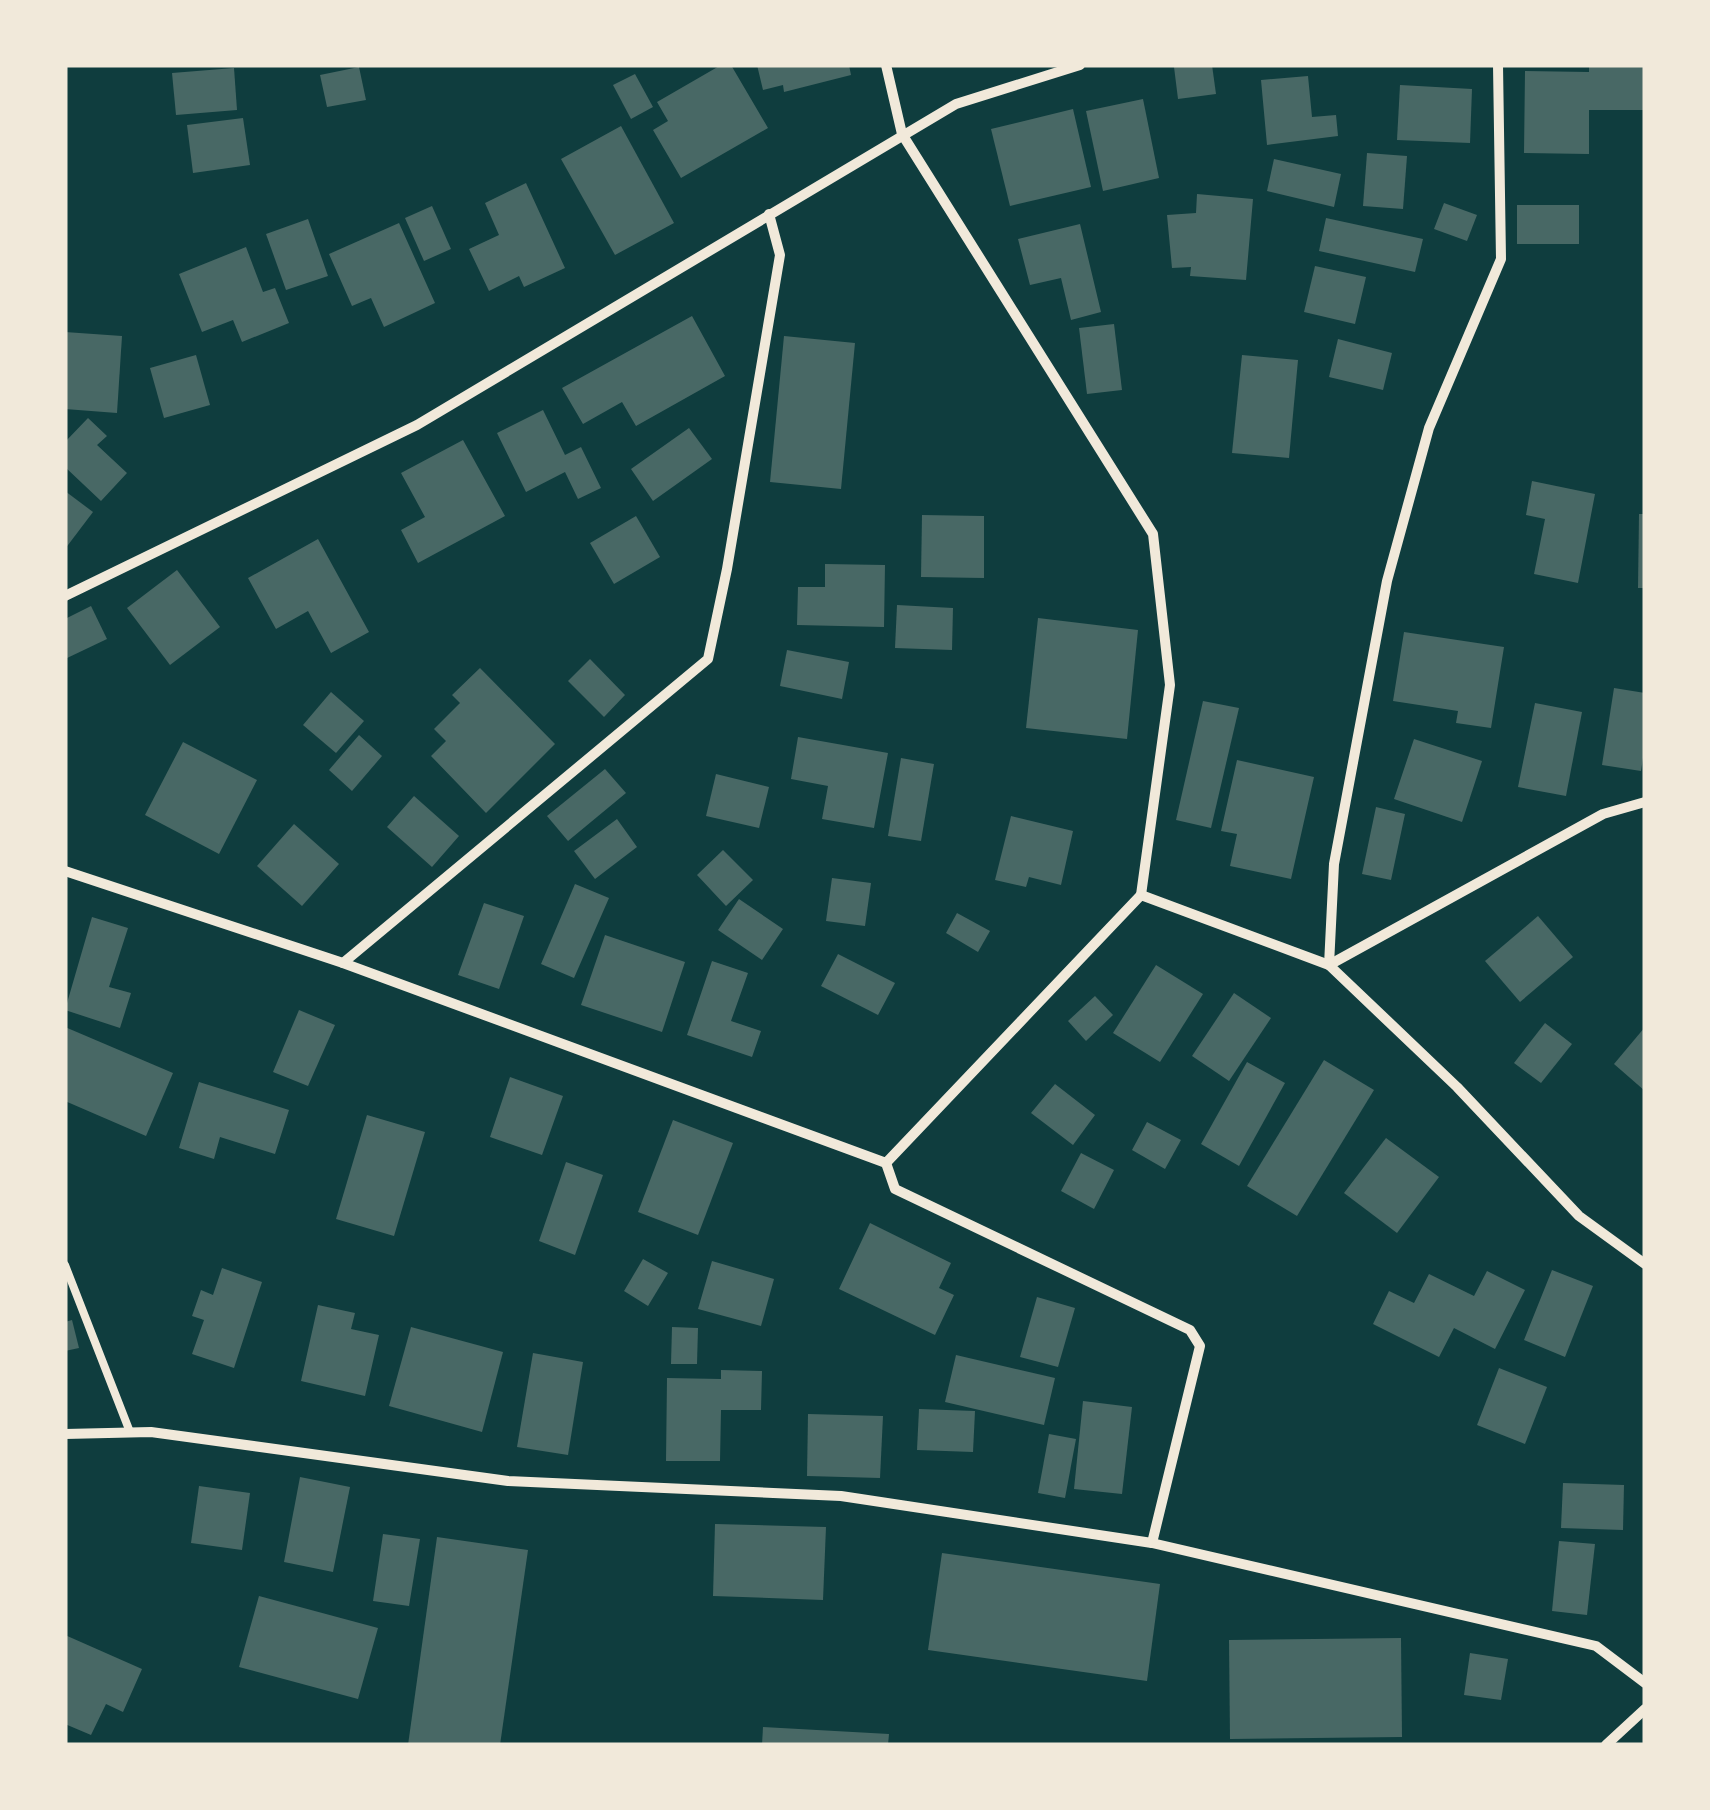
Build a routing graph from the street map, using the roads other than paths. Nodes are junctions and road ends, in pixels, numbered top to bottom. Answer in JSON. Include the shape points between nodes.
{"nodes":[{"id":1,"x":886,"y":65,"type":"edge"},
{"id":2,"x":1080,"y":65,"type":"edge"},
{"id":3,"x":1498,"y":65,"type":"edge"},
{"id":4,"x":902,"y":134,"type":"junction"},
{"id":5,"x":769,"y":214,"type":"junction"},
{"id":6,"x":65,"y":596,"type":"edge"},
{"id":7,"x":1645,"y":802,"type":"edge"},
{"id":8,"x":65,"y":871,"type":"edge"},
{"id":9,"x":1141,"y":895,"type":"junction"},
{"id":10,"x":343,"y":963,"type":"junction"},
{"id":11,"x":1329,"y":965,"type":"junction"},
{"id":12,"x":886,"y":1163,"type":"junction"},
{"id":13,"x":1645,"y":1264,"type":"edge"},
{"id":14,"x":65,"y":1265,"type":"edge"},
{"id":15,"x":130,"y":1432,"type":"junction"},
{"id":16,"x":65,"y":1434,"type":"edge"},
{"id":17,"x":1152,"y":1543,"type":"junction"},
{"id":18,"x":1645,"y":1683,"type":"edge"},
{"id":19,"x":1645,"y":1709,"type":"edge"},
{"id":20,"x":1606,"y":1745,"type":"edge"}],
"edges":[{"from":1,"to":4,"type":"street"},
{"from":2,"to":4,"type":"street","via":[[956,104]]},
{"from":3,"to":11,"type":"street","via":[[1501,259],[1429,428],[1387,581],[1334,864]]},
{"from":4,"to":5,"type":"street"},
{"from":4,"to":9,"type":"street","via":[[1153,534],[1170,686]]},
{"from":5,"to":6,"type":"street","via":[[417,425]]},
{"from":5,"to":10,"type":"street","via":[[780,255],[708,658]]},
{"from":7,"to":11,"type":"street","via":[[1603,814]]},
{"from":8,"to":10,"type":"street"},
{"from":9,"to":11,"type":"street"},
{"from":9,"to":12,"type":"street"},
{"from":10,"to":12,"type":"street"},
{"from":11,"to":13,"type":"street","via":[[1579,1216]]},
{"from":12,"to":17,"type":"street","via":[[894,1189],[1190,1330],[1200,1346]]},
{"from":14,"to":15,"type":"lane"},
{"from":15,"to":16,"type":"street"},
{"from":15,"to":17,"type":"street","via":[[508,1481],[841,1496]]},
{"from":17,"to":18,"type":"street","via":[[1596,1646]]},
{"from":19,"to":20,"type":"street"}]}
